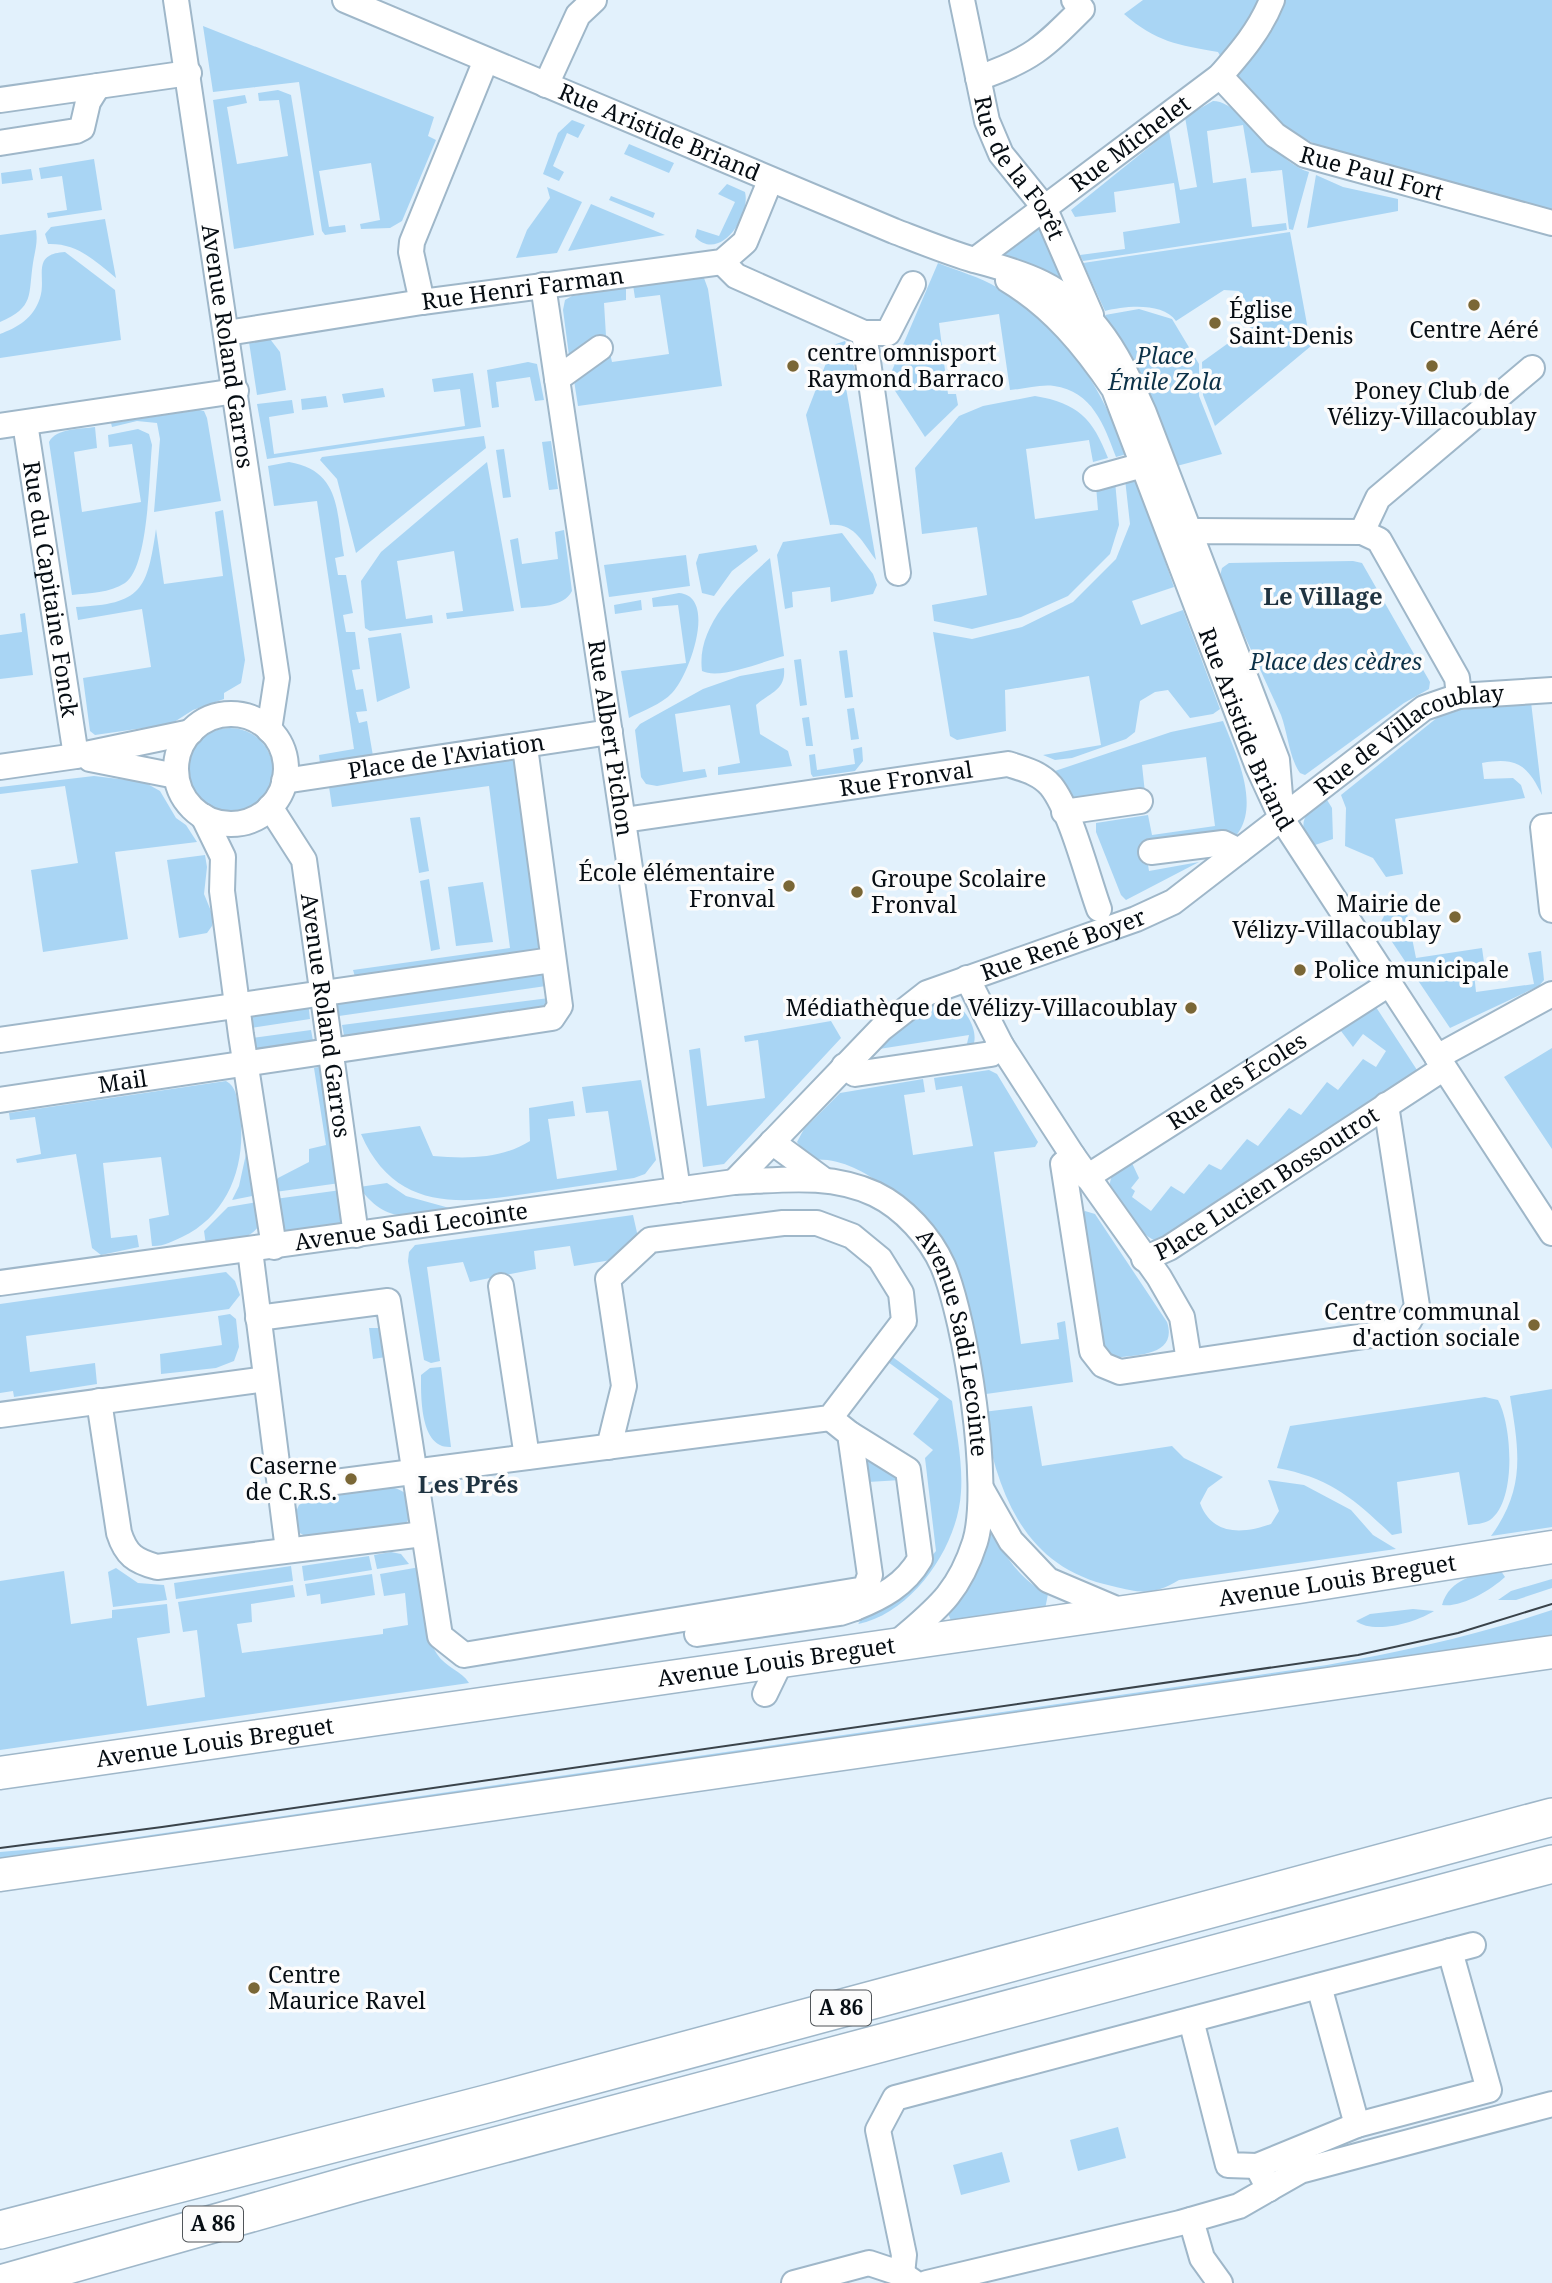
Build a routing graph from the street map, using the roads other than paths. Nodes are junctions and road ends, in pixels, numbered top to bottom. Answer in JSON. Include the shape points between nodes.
{"nodes":[{"id":1,"x":345,"y":0,"type":"edge"},
{"id":2,"x":594,"y":0,"type":"edge"},
{"id":3,"x":962,"y":0,"type":"edge"},
{"id":4,"x":1074,"y":0,"type":"edge"},
{"id":5,"x":1272,"y":0,"type":"edge"},
{"id":6,"x":181,"y":4,"type":"edge"},
{"id":7,"x":486,"y":60,"type":"junction"},
{"id":8,"x":189,"y":73,"type":"junction"},
{"id":9,"x":1220,"y":76,"type":"junction"},
{"id":10,"x":978,"y":78,"type":"junction"},
{"id":11,"x":546,"y":85,"type":"junction"},
{"id":12,"x":98,"y":86,"type":"junction"},
{"id":13,"x":0,"y":100,"type":"edge"},
{"id":14,"x":0,"y":143,"type":"edge"},
{"id":15,"x":770,"y":181,"type":"junction"},
{"id":16,"x":1044,"y":207,"type":"junction"},
{"id":17,"x":1552,"y":223,"type":"edge"},
{"id":18,"x":975,"y":260,"type":"junction"},
{"id":19,"x":722,"y":262,"type":"junction"},
{"id":20,"x":913,"y":284,"type":"dead end"},
{"id":21,"x":543,"y":285,"type":"junction"},
{"id":22,"x":422,"y":302,"type":"junction"},
{"id":23,"x":1097,"y":328,"type":"junction"},
{"id":24,"x":228,"y":333,"type":"junction"},
{"id":25,"x":864,"y":333,"type":"junction"},
{"id":26,"x":600,"y":348,"type":"dead end"},
{"id":27,"x":1532,"y":368,"type":"dead end"},
{"id":28,"x":557,"y":379,"type":"junction"},
{"id":29,"x":236,"y":391,"type":"junction"},
{"id":30,"x":25,"y":423,"type":"junction"},
{"id":31,"x":0,"y":426,"type":"edge"},
{"id":32,"x":1143,"y":465,"type":"junction"},
{"id":33,"x":1096,"y":478,"type":"dead end"},
{"id":34,"x":1180,"y":534,"type":"junction"},
{"id":35,"x":1371,"y":536,"type":"junction"},
{"id":36,"x":898,"y":573,"type":"dead end"},
{"id":37,"x":277,"y":678,"type":"junction"},
{"id":38,"x":1552,"y":690,"type":"edge"},
{"id":39,"x":1459,"y":696,"type":"junction"},
{"id":40,"x":244,"y":716,"type":"junction"},
{"id":41,"x":269,"y":730,"type":"junction"},
{"id":42,"x":191,"y":732,"type":"junction"},
{"id":43,"x":610,"y":732,"type":"junction"},
{"id":44,"x":525,"y":747,"type":"junction"},
{"id":45,"x":76,"y":756,"type":"junction"},
{"id":46,"x":0,"y":767,"type":"edge"},
{"id":47,"x":176,"y":776,"type":"junction"},
{"id":48,"x":285,"y":781,"type":"junction"},
{"id":49,"x":1140,"y":801,"type":"dead end"},
{"id":50,"x":270,"y":807,"type":"junction"},
{"id":51,"x":1064,"y":812,"type":"junction"},
{"id":52,"x":203,"y":816,"type":"junction"},
{"id":53,"x":1282,"y":819,"type":"junction"},
{"id":54,"x":624,"y":820,"type":"junction"},
{"id":55,"x":1552,"y":826,"type":"edge"},
{"id":56,"x":1239,"y":851,"type":"junction"},
{"id":57,"x":1150,"y":852,"type":"dead end"},
{"id":58,"x":1099,"y":909,"type":"dead end"},
{"id":59,"x":1552,"y":910,"type":"edge"},
{"id":60,"x":552,"y":960,"type":"junction"},
{"id":61,"x":967,"y":978,"type":"junction"},
{"id":62,"x":1389,"y":984,"type":"junction"},
{"id":63,"x":324,"y":991,"type":"junction"},
{"id":64,"x":1552,"y":994,"type":"edge"},
{"id":65,"x":238,"y":1005,"type":"junction"},
{"id":66,"x":0,"y":1040,"type":"edge"},
{"id":67,"x":1001,"y":1045,"type":"junction"},
{"id":68,"x":330,"y":1050,"type":"junction"},
{"id":69,"x":1440,"y":1063,"type":"junction"},
{"id":70,"x":246,"y":1064,"type":"junction"},
{"id":71,"x":844,"y":1066,"type":"junction"},
{"id":72,"x":0,"y":1100,"type":"edge"},
{"id":73,"x":1386,"y":1105,"type":"junction"},
{"id":74,"x":772,"y":1142,"type":"junction"},
{"id":75,"x":1073,"y":1156,"type":"junction"},
{"id":76,"x":1087,"y":1177,"type":"junction"},
{"id":77,"x":821,"y":1178,"type":"junction"},
{"id":78,"x":734,"y":1182,"type":"junction"},
{"id":79,"x":678,"y":1190,"type":"junction"},
{"id":80,"x":1552,"y":1233,"type":"edge"},
{"id":81,"x":356,"y":1235,"type":"junction"},
{"id":82,"x":274,"y":1247,"type":"junction"},
{"id":83,"x":250,"y":1250,"type":"junction"},
{"id":84,"x":1144,"y":1259,"type":"junction"},
{"id":85,"x":0,"y":1283,"type":"edge"},
{"id":86,"x":501,"y":1286,"type":"dead end"},
{"id":87,"x":258,"y":1318,"type":"junction"},
{"id":88,"x":1189,"y":1361,"type":"junction"},
{"id":89,"x":266,"y":1379,"type":"junction"},
{"id":90,"x":99,"y":1401,"type":"junction"},
{"id":91,"x":0,"y":1415,"type":"edge"},
{"id":92,"x":830,"y":1418,"type":"junction"},
{"id":93,"x":850,"y":1434,"type":"junction"},
{"id":94,"x":609,"y":1447,"type":"junction"},
{"id":95,"x":527,"y":1457,"type":"junction"},
{"id":96,"x":414,"y":1472,"type":"junction"},
{"id":97,"x":281,"y":1489,"type":"junction"},
{"id":98,"x":982,"y":1490,"type":"junction"},
{"id":99,"x":423,"y":1534,"type":"junction"},
{"id":100,"x":1552,"y":1547,"type":"edge"},
{"id":101,"x":288,"y":1550,"type":"junction"},
{"id":102,"x":860,"y":1598,"type":"junction"},
{"id":103,"x":1121,"y":1611,"type":"junction"},
{"id":104,"x":896,"y":1644,"type":"junction"},
{"id":105,"x":1552,"y":1651,"type":"edge"},
{"id":106,"x":782,"y":1661,"type":"junction"},
{"id":107,"x":765,"y":1694,"type":"dead end"},
{"id":108,"x":0,"y":1773,"type":"edge"},
{"id":109,"x":1552,"y":1817,"type":"edge"},
{"id":110,"x":1552,"y":1864,"type":"edge"},
{"id":111,"x":0,"y":1875,"type":"edge"},
{"id":112,"x":1320,"y":1986,"type":"junction"},
{"id":113,"x":1191,"y":2020,"type":"junction"},
{"id":114,"x":1552,"y":2104,"type":"edge"},
{"id":115,"x":1357,"y":2125,"type":"junction"},
{"id":116,"x":1257,"y":2166,"type":"junction"},
{"id":117,"x":1269,"y":2189,"type":"junction"},
{"id":118,"x":1191,"y":2220,"type":"junction"},
{"id":119,"x":0,"y":2230,"type":"edge"},
{"id":120,"x":909,"y":2278,"type":"edge"},
{"id":121,"x":4,"y":2283,"type":"edge"},
{"id":122,"x":794,"y":2283,"type":"edge"},
{"id":123,"x":927,"y":2283,"type":"edge"},
{"id":124,"x":1220,"y":2283,"type":"edge"}],
"edges":[{"from":1,"to":7,"type":"street","name":"Rue Aristide Briand"},
{"from":2,"to":11,"type":"street","via":[[578,15]]},
{"from":3,"to":10,"type":"street","name":"Rue de la Forêt"},
{"from":4,"to":10,"type":"street","via":[[1082,9],[1038,52]]},
{"from":5,"to":9,"type":"street","name":"Rue Michelet","via":[[1245,48]]},
{"from":6,"to":8,"type":"street","name":"Avenue Roland Garros"},
{"from":7,"to":11,"type":"street","name":"Rue Aristide Briand"},
{"from":7,"to":22,"type":"street","via":[[411,252]]},
{"from":8,"to":12,"type":"street"},
{"from":8,"to":24,"type":"street","name":"Avenue Roland Garros"},
{"from":9,"to":16,"type":"street","name":"Rue Michelet"},
{"from":9,"to":17,"type":"street","name":"Rue Paul Fort","via":[[1275,135],[1306,155]]},
{"from":10,"to":16,"type":"street","name":"Rue de la Forêt","via":[[987,121],[1001,154]]},
{"from":11,"to":15,"type":"street","name":"Rue Aristide Briand"},
{"from":12,"to":13,"type":"street"},
{"from":12,"to":14,"type":"street","via":[[88,102],[82,128]]},
{"from":15,"to":18,"type":"street","name":"Rue Aristide Briand"},
{"from":15,"to":19,"type":"street","via":[[745,242]]},
{"from":16,"to":18,"type":"street","name":"Rue Michelet"},
{"from":16,"to":23,"type":"street","name":"Rue de la Forêt"},
{"from":18,"to":23,"type":"street","name":"Rue Aristide Briand","via":[[1001,265],[1047,285]]},
{"from":18,"to":32,"type":"street","name":"Rue Aristide Briand","via":[[1024,290],[1058,318],[1090,354],[1114,390]]},
{"from":19,"to":21,"type":"street","name":"Rue Henri Farman"},
{"from":19,"to":25,"type":"street","via":[[736,276]]},
{"from":20,"to":25,"type":"street","via":[[888,333]]},
{"from":21,"to":22,"type":"street","name":"Rue Henri Farman"},
{"from":21,"to":28,"type":"street","name":"Rue Albert Pichon"},
{"from":22,"to":24,"type":"street","name":"Rue Henri Farman"},
{"from":23,"to":34,"type":"street","name":"Rue Aristide Briand","via":[[1129,379]]},
{"from":24,"to":29,"type":"street","name":"Avenue Roland Garros"},
{"from":25,"to":36,"type":"street"},
{"from":26,"to":28,"type":"street"},
{"from":27,"to":35,"type":"street","via":[[1378,498]]},
{"from":28,"to":43,"type":"street","name":"Rue Albert Pichon"},
{"from":29,"to":30,"type":"street"},
{"from":29,"to":37,"type":"street","name":"Avenue Roland Garros"},
{"from":30,"to":31,"type":"street"},
{"from":30,"to":45,"type":"street","name":"Rue du Capitaine Fonck"},
{"from":32,"to":33,"type":"street"},
{"from":32,"to":34,"type":"street","name":"Rue Aristide Briand"},
{"from":34,"to":35,"type":"street","via":[[1232,526]]},
{"from":34,"to":53,"type":"street","name":"Rue Aristide Briand","via":[[1277,761]]},
{"from":35,"to":39,"type":"street","via":[[1457,678]]},
{"from":37,"to":40,"type":"street"},
{"from":37,"to":41,"type":"street","name":"Avenue Roland Garros"},
{"from":38,"to":39,"type":"street","name":"Rue de Villacoublay"},
{"from":39,"to":53,"type":"street","name":"Rue de Villacoublay","via":[[1423,708]]},
{"from":40,"to":41,"type":"street"},
{"from":40,"to":42,"type":"street","via":[[210,719]]},
{"from":41,"to":48,"type":"street","via":[[284,753]]},
{"from":42,"to":45,"type":"street"},
{"from":42,"to":47,"type":"street","via":[[179,752]]},
{"from":43,"to":44,"type":"street","name":"Place de l'Aviation"},
{"from":43,"to":54,"type":"street","name":"Rue Albert Pichon"},
{"from":44,"to":48,"type":"street","name":"Place de l'Aviation"},
{"from":44,"to":60,"type":"street","name":"Mail"},
{"from":45,"to":46,"type":"street"},
{"from":45,"to":47,"type":"street"},
{"from":47,"to":52,"type":"street","via":[[188,804]]},
{"from":48,"to":50,"type":"street"},
{"from":49,"to":51,"type":"street"},
{"from":50,"to":52,"type":"street","via":[[238,823]]},
{"from":50,"to":63,"type":"street","name":"Avenue Roland Garros","via":[[304,860]]},
{"from":51,"to":54,"type":"street","name":"Rue Fronval","via":[[1050,785],[1031,771],[1007,764]]},
{"from":51,"to":58,"type":"street","name":"Rue Fronval"},
{"from":52,"to":65,"type":"street","via":[[223,858],[222,891]]},
{"from":53,"to":56,"type":"street","name":"Rue René Boyer"},
{"from":53,"to":62,"type":"street"},
{"from":54,"to":79,"type":"street","name":"Rue Albert Pichon"},
{"from":55,"to":59,"type":"street","via":[[1543,827]]},
{"from":56,"to":57,"type":"street","via":[[1223,843]]},
{"from":56,"to":61,"type":"street","name":"Rue René Boyer","via":[[1173,902]]},
{"from":60,"to":63,"type":"street"},
{"from":60,"to":68,"type":"street","name":"Mail","via":[[560,1006],[552,1018]]},
{"from":61,"to":67,"type":"street","name":"Place Lucien Bossoutrot"},
{"from":61,"to":71,"type":"street","name":"Rue René Boyer","via":[[927,993],[902,1010]]},
{"from":62,"to":69,"type":"street"},
{"from":62,"to":76,"type":"street","name":"Rue des Écoles"},
{"from":63,"to":65,"type":"street"},
{"from":63,"to":68,"type":"street","name":"Avenue Roland Garros"},
{"from":64,"to":69,"type":"street","name":"Place Lucien Bossoutrot"},
{"from":65,"to":66,"type":"street"},
{"from":65,"to":70,"type":"street"},
{"from":67,"to":71,"type":"street","via":[[991,1054],[855,1074]]},
{"from":67,"to":75,"type":"street","name":"Place Lucien Bossoutrot"},
{"from":68,"to":70,"type":"street","name":"Mail"},
{"from":68,"to":81,"type":"street","name":"Avenue Roland Garros"},
{"from":69,"to":73,"type":"street","name":"Place Lucien Bossoutrot"},
{"from":69,"to":80,"type":"street"},
{"from":70,"to":72,"type":"street","name":"Mail"},
{"from":70,"to":82,"type":"street"},
{"from":71,"to":74,"type":"street","name":"Rue René Boyer"},
{"from":73,"to":84,"type":"street","name":"Place Lucien Bossoutrot","via":[[1168,1248]]},
{"from":73,"to":88,"type":"street","name":"Place Lucien Bossoutrot","via":[[1417,1306],[1409,1321],[1392,1332]]},
{"from":74,"to":77,"type":"street","name":"Avenue Sadi Lecointe"},
{"from":74,"to":78,"type":"street","name":"Rue René Boyer"},
{"from":75,"to":76,"type":"street","name":"Place Lucien Bossoutrot"},
{"from":75,"to":88,"type":"street","name":"Place Lucien Bossoutrot","via":[[1063,1164],[1092,1351],[1102,1365],[1119,1372]]},
{"from":76,"to":84,"type":"street","name":"Place Lucien Bossoutrot"},
{"from":77,"to":78,"type":"street","name":"Avenue Sadi Lecointe"},
{"from":77,"to":98,"type":"street","name":"Avenue Sadi Lecointe","via":[[876,1194],[926,1236],[942,1265],[959,1310]]},
{"from":78,"to":79,"type":"street","name":"Avenue Sadi Lecointe"},
{"from":79,"to":81,"type":"street","name":"Avenue Sadi Lecointe"},
{"from":81,"to":82,"type":"street","name":"Avenue Sadi Lecointe"},
{"from":82,"to":83,"type":"street","name":"Avenue Sadi Lecointe"},
{"from":83,"to":85,"type":"street","name":"Avenue Sadi Lecointe","via":[[70,1266]]},
{"from":83,"to":87,"type":"street"},
{"from":84,"to":88,"type":"street","name":"Place Lucien Bossoutrot","via":[[1182,1317]]},
{"from":86,"to":95,"type":"street"},
{"from":87,"to":89,"type":"street"},
{"from":87,"to":96,"type":"street","via":[[388,1301]]},
{"from":89,"to":90,"type":"street"},
{"from":89,"to":97,"type":"street"},
{"from":90,"to":91,"type":"street"},
{"from":90,"to":101,"type":"street","via":[[119,1533],[125,1550],[139,1562],[157,1567]]},
{"from":92,"to":93,"type":"street"},
{"from":92,"to":94,"type":"street"},
{"from":92,"to":94,"type":"street","via":[[904,1321],[901,1293],[880,1259],[852,1236],[817,1223],[729,1230],[650,1241],[608,1279],[624,1386]]},
{"from":93,"to":102,"type":"street","via":[[870,1575]]},
{"from":93,"to":102,"type":"street","via":[[908,1471],[920,1559],[914,1571],[884,1596]]},
{"from":94,"to":95,"type":"street"},
{"from":95,"to":96,"type":"street"},
{"from":96,"to":97,"type":"street"},
{"from":96,"to":99,"type":"street"},
{"from":97,"to":101,"type":"street"},
{"from":98,"to":103,"type":"street","name":"Avenue Sadi Lecointe","via":[[1011,1541],[1048,1580]]},
{"from":98,"to":104,"type":"street","name":"Avenue Sadi Lecointe","via":[[975,1540],[959,1581],[946,1602]]},
{"from":99,"to":101,"type":"street"},
{"from":99,"to":102,"type":"street","via":[[440,1636],[464,1655]]},
{"from":100,"to":103,"type":"main road","name":"Avenue Louis Breguet"},
{"from":103,"to":104,"type":"main road","name":"Avenue Louis Breguet"},
{"from":104,"to":106,"type":"main road","name":"Avenue Louis Breguet"},
{"from":105,"to":111,"type":"main road"},
{"from":106,"to":107,"type":"street"},
{"from":106,"to":108,"type":"main road","name":"Avenue Louis Breguet"},
{"from":109,"to":119,"type":"highway","number":"A 86"},
{"from":110,"to":121,"type":"highway","number":"A 86","via":[[357,2183]]},
{"from":112,"to":113,"type":"street"},
{"from":112,"to":115,"type":"street"},
{"from":112,"to":115,"type":"street","via":[[1462,1948],[1489,2090]]},
{"from":113,"to":116,"type":"street","via":[[1228,2165]]},
{"from":113,"to":120,"type":"street","via":[[895,2098],[878,2130]]},
{"from":114,"to":117,"type":"street","via":[[1300,2171]]},
{"from":115,"to":116,"type":"street"},
{"from":116,"to":117,"type":"street"},
{"from":117,"to":118,"type":"street","via":[[1239,2206]]},
{"from":118,"to":123,"type":"street"},
{"from":118,"to":124,"type":"street","via":[[1202,2258]]},
{"from":120,"to":122,"type":"street","via":[[869,2263]]}]}
